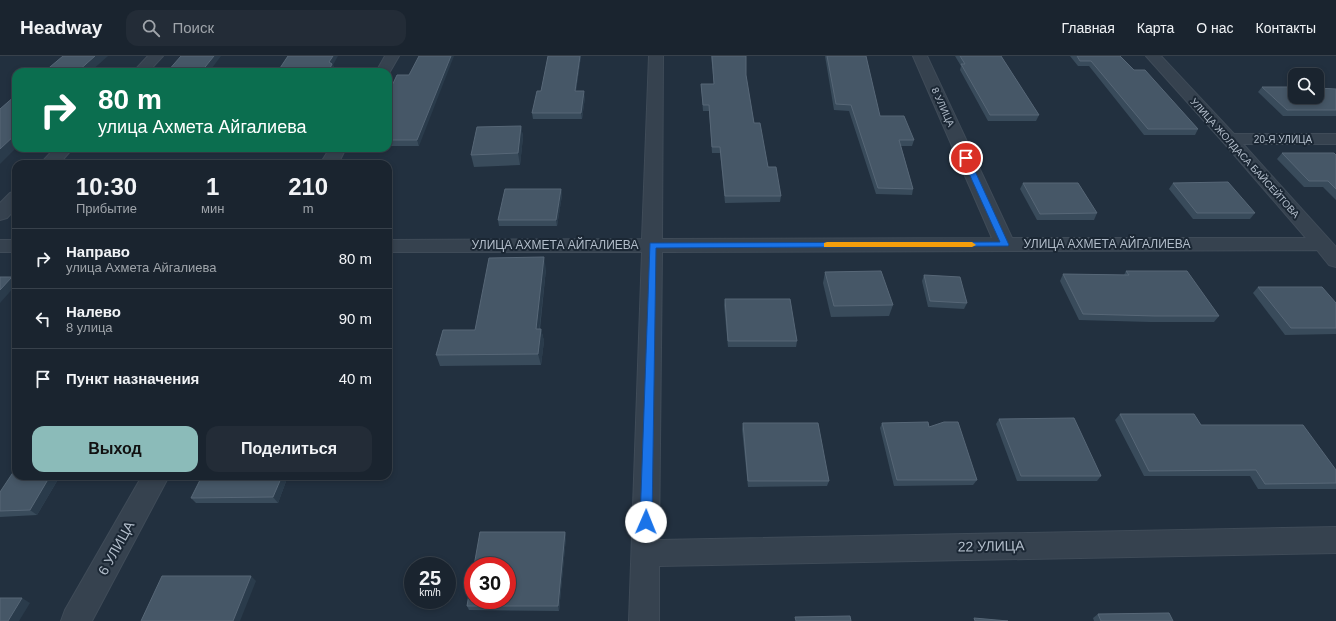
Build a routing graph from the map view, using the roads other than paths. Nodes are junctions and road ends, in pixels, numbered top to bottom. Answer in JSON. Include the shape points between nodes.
{"nodes":[{"id":1,"x":156,"y":56,"type":"edge"},
{"id":2,"x":392,"y":56,"type":"edge"},
{"id":3,"x":656,"y":56,"type":"edge"},
{"id":4,"x":920,"y":56,"type":"edge"},
{"id":5,"x":1154,"y":56,"type":"edge"},
{"id":6,"x":144,"y":68,"type":"edge"},
{"id":7,"x":385,"y":68,"type":"edge"},
{"id":8,"x":1230,"y":139,"type":"junction"},
{"id":9,"x":1336,"y":139,"type":"edge"},
{"id":10,"x":61,"y":152,"type":"edge"},
{"id":11,"x":53,"y":160,"type":"edge"},
{"id":12,"x":12,"y":202,"type":"edge"},
{"id":13,"x":0,"y":214,"type":"edge"},
{"id":14,"x":1321,"y":244,"type":"junction"},
{"id":15,"x":652,"y":245,"type":"junction"},
{"id":16,"x":1005,"y":245,"type":"junction"},
{"id":17,"x":0,"y":246,"type":"edge"},
{"id":18,"x":12,"y":246,"type":"edge"},
{"id":19,"x":392,"y":246,"type":"edge"},
{"id":20,"x":1336,"y":260,"type":"edge"},
{"id":21,"x":154,"y":480,"type":"edge"},
{"id":22,"x":1336,"y":540,"type":"edge"},
{"id":23,"x":645,"y":553,"type":"junction"},
{"id":24,"x":76,"y":621,"type":"edge"},
{"id":25,"x":644,"y":621,"type":"edge"}],
"edges":[{"from":1,"to":6,"type":"street"},
{"from":2,"to":7,"type":"street"},
{"from":3,"to":15,"type":"street"},
{"from":4,"to":16,"type":"street","name":"8 УЛИЦА"},
{"from":5,"to":8,"type":"street","name":"УЛИЦА ЖОЛДАСА БАЙСЕЙТОВА"},
{"from":8,"to":9,"type":"street","name":"20-Я УЛИЦА"},
{"from":8,"to":14,"type":"street","name":"УЛИЦА ЖОЛДАСА БАЙСЕЙТОВА"},
{"from":10,"to":11,"type":"street"},
{"from":12,"to":13,"type":"street"},
{"from":14,"to":16,"type":"street","name":"УЛИЦА АХМЕТА АЙГАЛИЕВА"},
{"from":14,"to":20,"type":"street","name":"УЛИЦА ЖОЛДАСА БАЙСЕЙТОВА"},
{"from":15,"to":16,"type":"street","name":"УЛИЦА АХМЕТА АЙГАЛИЕВА"},
{"from":15,"to":19,"type":"street","name":"УЛИЦА АХМЕТА АЙГАЛИЕВА"},
{"from":15,"to":23,"type":"street"},
{"from":17,"to":18,"type":"street"},
{"from":21,"to":24,"type":"street","name":"6 УЛИЦА"},
{"from":22,"to":23,"type":"street","name":"22 УЛИЦА"},
{"from":23,"to":25,"type":"street"}]}
